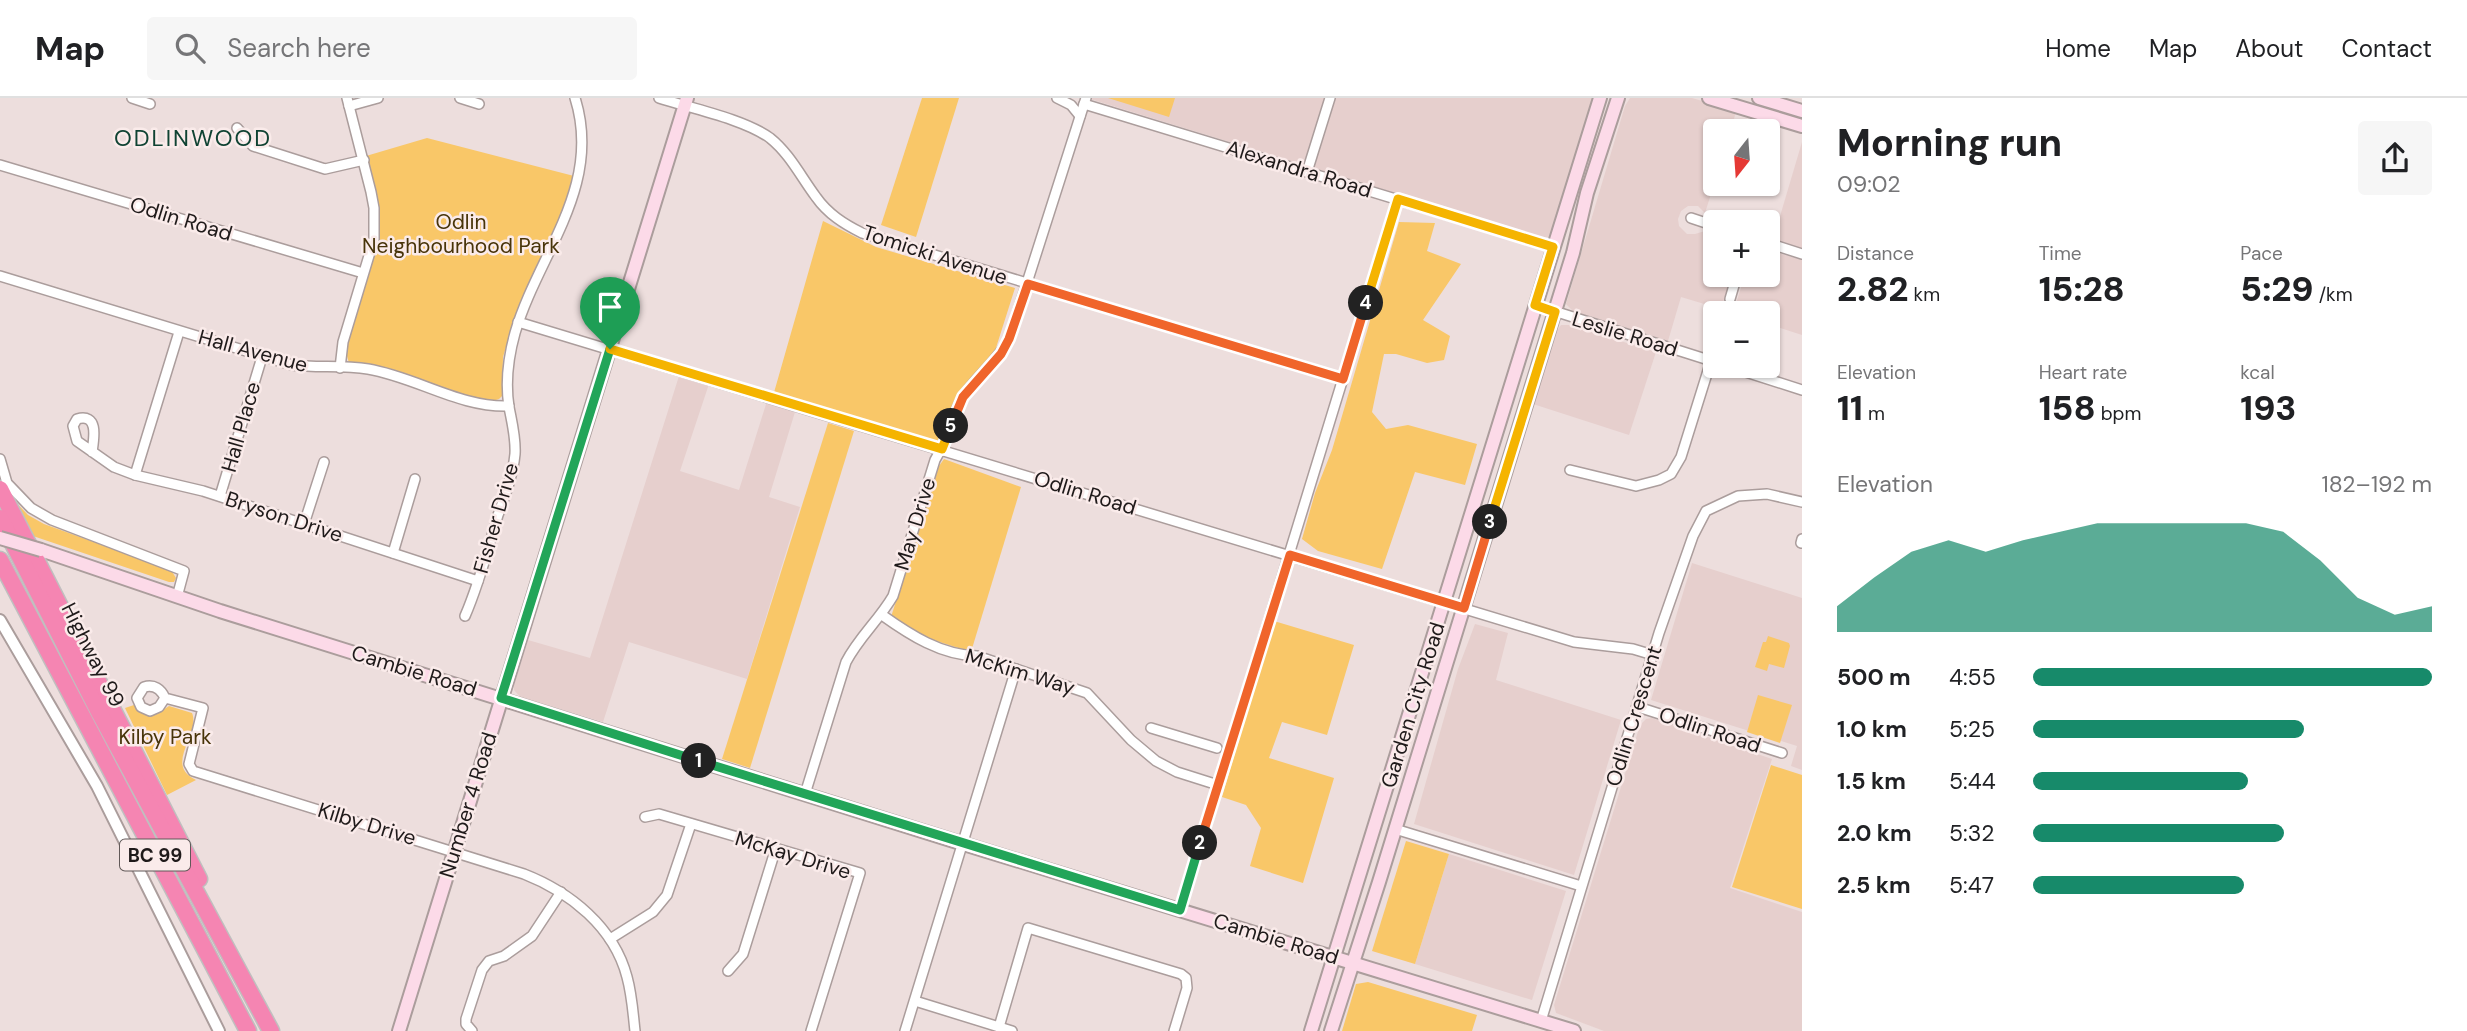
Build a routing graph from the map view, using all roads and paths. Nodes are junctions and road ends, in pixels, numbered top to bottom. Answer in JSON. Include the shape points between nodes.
{"nodes":[{"id":1,"x":132,"y":98,"type":"edge"},
{"id":2,"x":378,"y":98,"type":"edge"},
{"id":3,"x":460,"y":98,"type":"edge"},
{"id":4,"x":659,"y":98,"type":"edge"},
{"id":5,"x":1057,"y":98,"type":"edge"},
{"id":6,"x":1330,"y":98,"type":"edge"},
{"id":7,"x":1600,"y":98,"type":"edge"},
{"id":8,"x":1618,"y":98,"type":"edge"},
{"id":9,"x":1626,"y":98,"type":"edge"},
{"id":10,"x":1709,"y":98,"type":"edge"},
{"id":11,"x":1759,"y":98,"type":"edge"},
{"id":12,"x":577,"y":99,"type":"edge"},
{"id":13,"x":1085,"y":101,"type":"edge"},
{"id":14,"x":348,"y":102,"type":"edge"},
{"id":15,"x":686,"y":102,"type":"edge"},
{"id":16,"x":150,"y":104,"type":"dead end"},
{"id":17,"x":479,"y":104,"type":"dead end"},
{"id":18,"x":1802,"y":111,"type":"edge"},
{"id":19,"x":1080,"y":116,"type":"junction"},
{"id":20,"x":1802,"y":126,"type":"edge"},
{"id":21,"x":237,"y":128,"type":"dead end"},
{"id":22,"x":364,"y":160,"type":"junction"},
{"id":23,"x":0,"y":165,"type":"edge"},
{"id":24,"x":1307,"y":172,"type":"junction"},
{"id":25,"x":1398,"y":199,"type":"junction"},
{"id":26,"x":1690,"y":218,"type":"dead end"},
{"id":27,"x":1703,"y":222,"type":"edge"},
{"id":28,"x":1578,"y":236,"type":"junction"},
{"id":29,"x":1553,"y":247,"type":"junction"},
{"id":30,"x":1780,"y":247,"type":"edge"},
{"id":31,"x":1802,"y":254,"type":"edge"},
{"id":32,"x":363,"y":273,"type":"junction"},
{"id":33,"x":0,"y":276,"type":"edge"},
{"id":34,"x":1028,"y":284,"type":"junction"},
{"id":35,"x":1734,"y":287,"type":"edge"},
{"id":36,"x":1730,"y":299,"type":"dead end"},
{"id":37,"x":1535,"y":305,"type":"junction"},
{"id":38,"x":1555,"y":312,"type":"junction"},
{"id":39,"x":519,"y":322,"type":"junction"},
{"id":40,"x":179,"y":332,"type":"junction"},
{"id":41,"x":610,"y":349,"type":"junction"},
{"id":42,"x":261,"y":357,"type":"junction"},
{"id":43,"x":1703,"y":358,"type":"edge"},
{"id":44,"x":340,"y":368,"type":"junction"},
{"id":45,"x":1707,"y":378,"type":"edge"},
{"id":46,"x":1764,"y":378,"type":"edge"},
{"id":47,"x":1343,"y":379,"type":"junction"},
{"id":48,"x":1802,"y":390,"type":"edge"},
{"id":49,"x":509,"y":406,"type":"junction"},
{"id":50,"x":942,"y":449,"type":"junction"},
{"id":51,"x":92,"y":452,"type":"dead end"},
{"id":52,"x":0,"y":460,"type":"edge"},
{"id":53,"x":324,"y":462,"type":"dead end"},
{"id":54,"x":1570,"y":470,"type":"dead end"},
{"id":55,"x":135,"y":475,"type":"junction"},
{"id":56,"x":415,"y":479,"type":"dead end"},
{"id":57,"x":0,"y":489,"type":"edge"},
{"id":58,"x":220,"y":496,"type":"junction"},
{"id":59,"x":1802,"y":502,"type":"edge"},
{"id":60,"x":0,"y":518,"type":"edge"},
{"id":61,"x":304,"y":524,"type":"junction"},
{"id":62,"x":0,"y":538,"type":"edge"},
{"id":63,"x":393,"y":553,"type":"junction"},
{"id":64,"x":1290,"y":555,"type":"junction"},
{"id":65,"x":0,"y":560,"type":"edge"},
{"id":66,"x":0,"y":581,"type":"edge"},
{"id":67,"x":478,"y":581,"type":"junction"},
{"id":68,"x":177,"y":597,"type":"junction"},
{"id":69,"x":1445,"y":602,"type":"junction"},
{"id":70,"x":1464,"y":608,"type":"junction"},
{"id":71,"x":882,"y":615,"type":"junction"},
{"id":72,"x":465,"y":616,"type":"dead end"},
{"id":73,"x":0,"y":620,"type":"edge"},
{"id":74,"x":1653,"y":655,"type":"junction"},
{"id":75,"x":1016,"y":669,"type":"junction"},
{"id":76,"x":165,"y":698,"type":"dead end"},
{"id":77,"x":501,"y":698,"type":"junction"},
{"id":78,"x":1638,"y":707,"type":"junction"},
{"id":79,"x":1151,"y":728,"type":"dead end"},
{"id":80,"x":90,"y":731,"type":"junction"},
{"id":81,"x":1217,"y":748,"type":"dead end"},
{"id":82,"x":1782,"y":753,"type":"dead end"},
{"id":83,"x":1219,"y":785,"type":"junction"},
{"id":84,"x":805,"y":794,"type":"junction"},
{"id":85,"x":645,"y":817,"type":"dead end"},
{"id":86,"x":691,"y":824,"type":"junction"},
{"id":87,"x":1395,"y":829,"type":"junction"},
{"id":88,"x":962,"y":844,"type":"junction"},
{"id":89,"x":776,"y":848,"type":"junction"},
{"id":90,"x":454,"y":851,"type":"junction"},
{"id":91,"x":1581,"y":886,"type":"junction"},
{"id":92,"x":561,"y":892,"type":"junction"},
{"id":93,"x":1180,"y":910,"type":"junction"},
{"id":94,"x":210,"y":918,"type":"junction"},
{"id":95,"x":610,"y":939,"type":"junction"},
{"id":96,"x":1334,"y":957,"type":"junction"},
{"id":97,"x":1352,"y":963,"type":"junction"},
{"id":98,"x":729,"y":971,"type":"dead end"},
{"id":99,"x":220,"y":979,"type":"junction"},
{"id":100,"x":915,"y":1001,"type":"junction"},
{"id":101,"x":1542,"y":1021,"type":"junction"},
{"id":102,"x":999,"y":1027,"type":"junction"},
{"id":103,"x":219,"y":1031,"type":"edge"},
{"id":104,"x":238,"y":1031,"type":"edge"},
{"id":105,"x":248,"y":1031,"type":"edge"},
{"id":106,"x":271,"y":1031,"type":"edge"},
{"id":107,"x":399,"y":1031,"type":"edge"},
{"id":108,"x":472,"y":1031,"type":"edge"},
{"id":109,"x":635,"y":1031,"type":"edge"},
{"id":110,"x":811,"y":1031,"type":"edge"},
{"id":111,"x":905,"y":1031,"type":"edge"},
{"id":112,"x":1012,"y":1031,"type":"edge"},
{"id":113,"x":1174,"y":1031,"type":"edge"},
{"id":114,"x":1311,"y":1031,"type":"edge"},
{"id":115,"x":1331,"y":1031,"type":"edge"},
{"id":116,"x":1574,"y":1031,"type":"edge"}],
"edges":[{"from":1,"to":16,"type":"street"},
{"from":2,"to":14,"type":"street"},
{"from":3,"to":17,"type":"street"},
{"from":4,"to":15,"type":"street","name":"Tomicki Avenue"},
{"from":5,"to":19,"type":"street"},
{"from":6,"to":24,"type":"street"},
{"from":7,"to":29,"type":"main road","name":"Garden City Road"},
{"from":8,"to":28,"type":"main road","name":"Garden City Road"},
{"from":9,"to":28,"type":"main road"},
{"from":10,"to":20,"type":"main road"},
{"from":11,"to":18,"type":"main road"},
{"from":12,"to":39,"type":"street","name":"Fisher Drive","via":[[582,135],[573,199]]},
{"from":13,"to":19,"type":"street","name":"May Drive"},
{"from":13,"to":24,"type":"street","name":"Alexandra Road"},
{"from":14,"to":22,"type":"street"},
{"from":15,"to":34,"type":"street","name":"Tomicki Avenue","via":[[770,138],[793,162],[817,199],[843,224]]},
{"from":15,"to":41,"type":"main road","name":"Number 4 Road"},
{"from":19,"to":34,"type":"street","name":"May Drive"},
{"from":21,"to":22,"type":"street","via":[[253,146],[325,169]]},
{"from":22,"to":32,"type":"street","via":[[374,208],[374,239]]},
{"from":23,"to":32,"type":"street","name":"Odlin Road"},
{"from":24,"to":25,"type":"street","name":"Alexandra Road"},
{"from":25,"to":29,"type":"street","name":"Alexandra Road"},
{"from":25,"to":47,"type":"street"},
{"from":26,"to":27,"type":"street"},
{"from":28,"to":38,"type":"main road","name":"Garden City Road"},
{"from":29,"to":37,"type":"main road","name":"Garden City Road"},
{"from":30,"to":31,"type":"street"},
{"from":32,"to":44,"type":"street"},
{"from":33,"to":40,"type":"street","name":"Hall Avenue"},
{"from":34,"to":47,"type":"street","name":"Tomicki Avenue"},
{"from":34,"to":50,"type":"street","name":"May Drive","via":[[1009,339],[963,397]]},
{"from":35,"to":36,"type":"street"},
{"from":37,"to":38,"type":"street","name":"Leslie Road"},
{"from":37,"to":69,"type":"main road","name":"Garden City Road"},
{"from":38,"to":43,"type":"street","name":"Leslie Road"},
{"from":38,"to":70,"type":"main road","name":"Garden City Road"},
{"from":39,"to":41,"type":"street","name":"Odlin Road"},
{"from":39,"to":49,"type":"street","name":"Fisher Drive","via":[[508,362]]},
{"from":40,"to":42,"type":"street","name":"Hall Avenue"},
{"from":40,"to":55,"type":"street"},
{"from":41,"to":50,"type":"street","name":"Odlin Road"},
{"from":41,"to":77,"type":"main road","name":"Number 4 Road"},
{"from":42,"to":44,"type":"street","name":"Hall Avenue","via":[[292,365]]},
{"from":42,"to":58,"type":"street","name":"Hall Place"},
{"from":44,"to":49,"type":"street","name":"Hall Avenue","via":[[367,369],[484,405]]},
{"from":45,"to":54,"type":"street","via":[[1671,474],[1636,486]]},
{"from":46,"to":48,"type":"street"},
{"from":47,"to":64,"type":"street"},
{"from":49,"to":67,"type":"street","name":"Fisher Drive","via":[[514,435],[512,469]]},
{"from":50,"to":64,"type":"street","name":"Odlin Road"},
{"from":50,"to":71,"type":"street","name":"May Drive","via":[[893,596]]},
{"from":51,"to":55,"type":"street","name":"Bryson Drive"},
{"from":52,"to":68,"type":"street","via":[[7,483],[31,509],[184,571]]},
{"from":53,"to":61,"type":"street"},
{"from":55,"to":58,"type":"street","name":"Bryson Drive"},
{"from":56,"to":63,"type":"street"},
{"from":57,"to":94,"type":"highway","via":[[203,886]]},
{"from":58,"to":61,"type":"street","name":"Bryson Drive"},
{"from":59,"to":74,"type":"street","name":"Odlin Crescent","via":[[1776,495],[1749,495],[1706,511],[1693,536]]},
{"from":60,"to":94,"type":"highway","name":"Highway 99","number":"BC 99"},
{"from":61,"to":63,"type":"street","name":"Bryson Drive"},
{"from":62,"to":68,"type":"main road","name":"Cambie Road","bridge":true},
{"from":63,"to":67,"type":"street","name":"Bryson Drive"},
{"from":64,"to":69,"type":"street","name":"Odlin Road"},
{"from":64,"to":83,"type":"street"},
{"from":65,"to":80,"type":"highway","name":"Highway 99","number":"BC 99"},
{"from":66,"to":80,"type":"highway","via":[[72,710]]},
{"from":67,"to":72,"type":"street","name":"Fisher Drive"},
{"from":68,"to":77,"type":"main road","name":"Cambie Road"},
{"from":69,"to":70,"type":"street","name":"Odlin Road"},
{"from":69,"to":96,"type":"main road","name":"Garden City Road"},
{"from":70,"to":74,"type":"street","name":"Odlin Road","via":[[1574,642]]},
{"from":70,"to":87,"type":"main road","name":"Garden City Road"},
{"from":71,"to":75,"type":"street","name":"McKim Way","via":[[925,643]]},
{"from":71,"to":84,"type":"street","name":"May Drive","via":[[855,644],[846,662]]},
{"from":73,"to":103,"type":"street","via":[[97,786]]},
{"from":74,"to":78,"type":"street","name":"Odlin Crescent"},
{"from":75,"to":83,"type":"street","name":"McKim Way","via":[[1087,692],[1156,761]]},
{"from":75,"to":88,"type":"street"},
{"from":76,"to":90,"type":"street","name":"Kilby Drive","via":[[203,709],[189,755],[194,771]]},
{"from":77,"to":84,"type":"main road","name":"Cambie Road"},
{"from":77,"to":90,"type":"main road","name":"Number 4 Road"},
{"from":78,"to":82,"type":"street","name":"Odlin Road"},
{"from":78,"to":91,"type":"street","name":"Odlin Crescent"},
{"from":79,"to":81,"type":"street"},
{"from":80,"to":99,"type":"highway","name":"Highway 99","number":"BC 99"},
{"from":83,"to":93,"type":"street"},
{"from":84,"to":88,"type":"main road","name":"Cambie Road"},
{"from":85,"to":86,"type":"street","name":"McKay Drive","via":[[659,814]]},
{"from":86,"to":89,"type":"street","name":"McKay Drive"},
{"from":86,"to":95,"type":"street","via":[[661,904]]},
{"from":87,"to":91,"type":"street"},
{"from":87,"to":97,"type":"main road","name":"Garden City Road"},
{"from":88,"to":93,"type":"main road","name":"Cambie Road"},
{"from":88,"to":100,"type":"street"},
{"from":89,"to":98,"type":"street","via":[[743,954]]},
{"from":89,"to":110,"type":"street","name":"McKay Drive","via":[[860,873]]},
{"from":90,"to":92,"type":"street","name":"Kilby Drive","via":[[524,874]]},
{"from":90,"to":107,"type":"main road","name":"Number 4 Road"},
{"from":91,"to":101,"type":"street","name":"Odlin Crescent"},
{"from":92,"to":95,"type":"street","name":"Kilby Drive"},
{"from":92,"to":108,"type":"street","via":[[532,936],[489,961],[482,970],[466,1019]]},
{"from":93,"to":96,"type":"main road","name":"Cambie Road"},
{"from":94,"to":106,"type":"highway","name":"Highway 99","number":"BC 99"},
{"from":95,"to":109,"type":"street","name":"Kilby Drive","via":[[628,978]]},
{"from":96,"to":97,"type":"main road","name":"Cambie Road"},
{"from":96,"to":114,"type":"main road","name":"Garden City Road"},
{"from":97,"to":101,"type":"main road","name":"Cambie Road"},
{"from":97,"to":115,"type":"main road","name":"Garden City Road"},
{"from":99,"to":104,"type":"highway"},
{"from":99,"to":105,"type":"highway","name":"Highway 99","number":"BC 99"},
{"from":100,"to":102,"type":"street"},
{"from":100,"to":111,"type":"street"},
{"from":101,"to":116,"type":"main road","name":"Cambie Road"},
{"from":102,"to":112,"type":"street"},
{"from":102,"to":113,"type":"street","via":[[1028,928],[1181,974],[1188,983]]}]}
